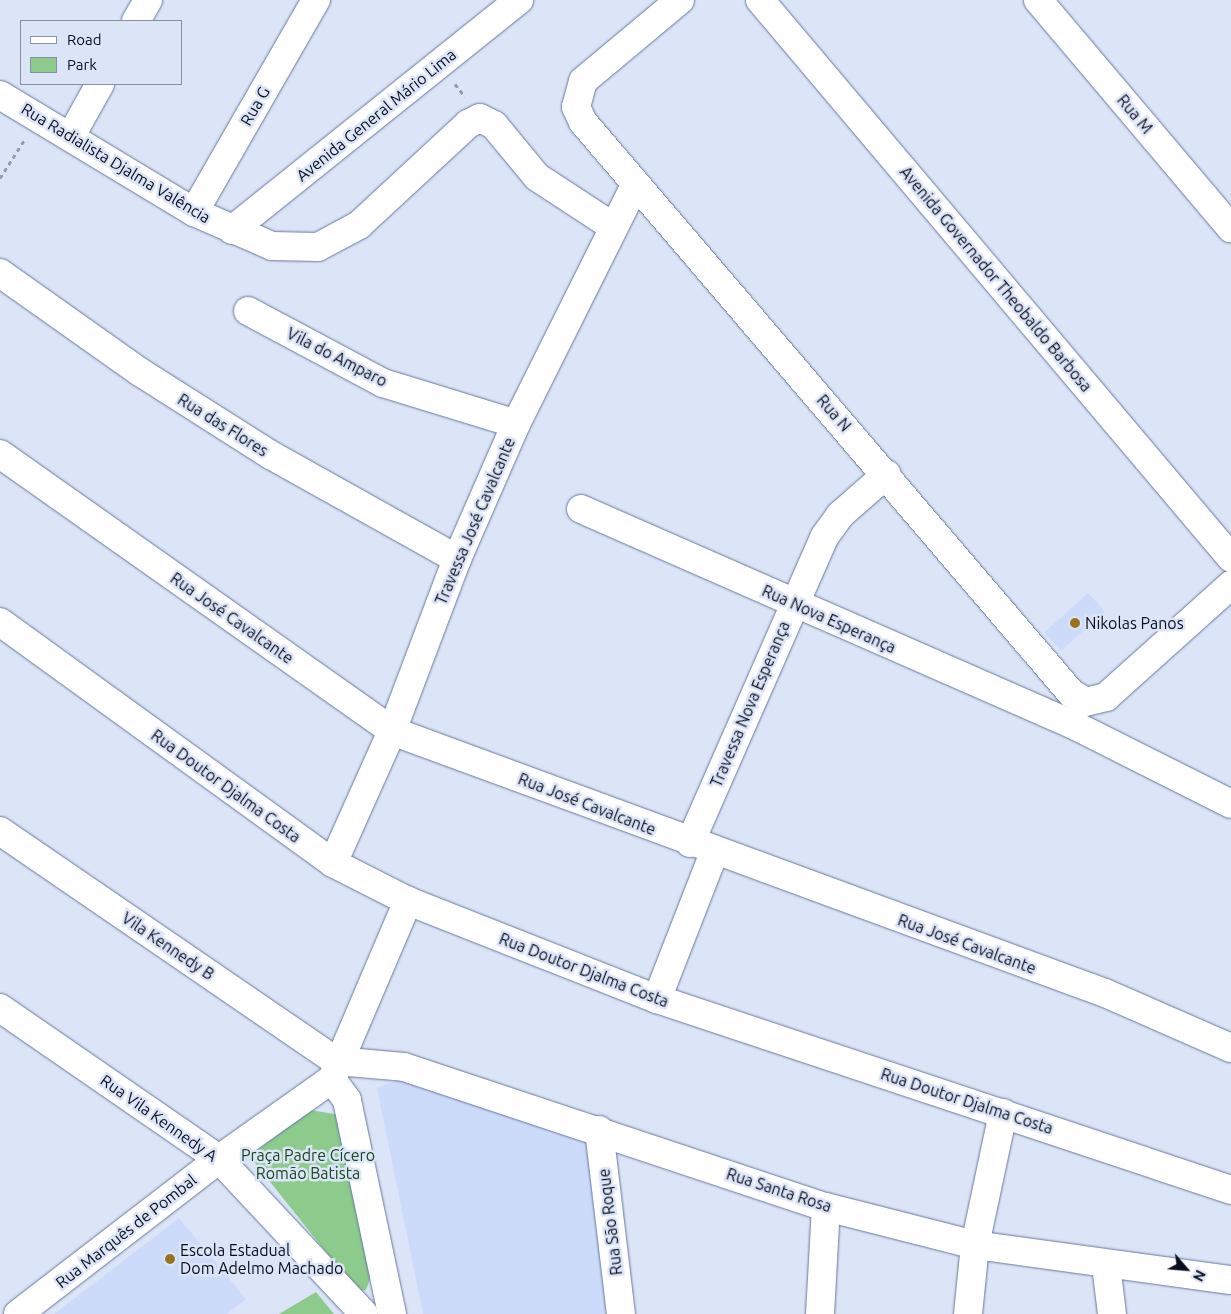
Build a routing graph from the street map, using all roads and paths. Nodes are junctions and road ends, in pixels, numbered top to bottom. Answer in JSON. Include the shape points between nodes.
{"nodes":[{"id":1,"x":148,"y":0,"type":"edge"},
{"id":2,"x":316,"y":0,"type":"edge"},
{"id":3,"x":519,"y":0,"type":"edge"},
{"id":4,"x":680,"y":0,"type":"edge"},
{"id":5,"x":760,"y":0,"type":"edge"},
{"id":6,"x":1038,"y":0,"type":"edge"},
{"id":7,"x":137,"y":20,"type":"edge"},
{"id":8,"x":440,"y":63,"type":"junction"},
{"id":9,"x":99,"y":85,"type":"edge"},
{"id":10,"x":0,"y":95,"type":"edge"},
{"id":11,"x":39,"y":118,"type":"junction"},
{"id":12,"x":487,"y":122,"type":"junction"},
{"id":13,"x":71,"y":136,"type":"junction"},
{"id":14,"x":0,"y":178,"type":"edge"},
{"id":15,"x":634,"y":187,"type":"junction"},
{"id":16,"x":194,"y":212,"type":"junction"},
{"id":17,"x":612,"y":226,"type":"junction"},
{"id":18,"x":1231,"y":228,"type":"edge"},
{"id":19,"x":232,"y":230,"type":"junction"},
{"id":20,"x":0,"y":273,"type":"edge"},
{"id":21,"x":248,"y":311,"type":"dead end"},
{"id":22,"x":516,"y":424,"type":"junction"},
{"id":23,"x":0,"y":454,"type":"edge"},
{"id":24,"x":887,"y":474,"type":"junction"},
{"id":25,"x":581,"y":510,"type":"dead end"},
{"id":26,"x":1231,"y":558,"type":"edge"},
{"id":27,"x":457,"y":559,"type":"junction"},
{"id":28,"x":1231,"y":584,"type":"edge"},
{"id":29,"x":793,"y":604,"type":"junction"},
{"id":30,"x":0,"y":622,"type":"edge"},
{"id":31,"x":1083,"y":698,"type":"junction"},
{"id":32,"x":1078,"y":727,"type":"junction"},
{"id":33,"x":392,"y":731,"type":"junction"},
{"id":34,"x":1231,"y":804,"type":"edge"},
{"id":35,"x":0,"y":831,"type":"edge"},
{"id":36,"x":702,"y":848,"type":"junction"},
{"id":37,"x":333,"y":863,"type":"junction"},
{"id":38,"x":408,"y":901,"type":"junction"},
{"id":39,"x":657,"y":999,"type":"junction"},
{"id":40,"x":0,"y":1008,"type":"edge"},
{"id":41,"x":1231,"y":1048,"type":"edge"},
{"id":42,"x":334,"y":1070,"type":"junction"},
{"id":43,"x":1003,"y":1113,"type":"junction"},
{"id":44,"x":598,"y":1130,"type":"junction"},
{"id":45,"x":219,"y":1159,"type":"junction"},
{"id":46,"x":1231,"y":1190,"type":"edge"},
{"id":47,"x":826,"y":1207,"type":"junction"},
{"id":48,"x":975,"y":1245,"type":"junction"},
{"id":49,"x":1106,"y":1265,"type":"junction"},
{"id":50,"x":1231,"y":1280,"type":"edge"},
{"id":51,"x":18,"y":1314,"type":"edge"},
{"id":52,"x":364,"y":1314,"type":"edge"},
{"id":53,"x":392,"y":1314,"type":"edge"},
{"id":54,"x":621,"y":1314,"type":"edge"},
{"id":55,"x":820,"y":1314,"type":"edge"},
{"id":56,"x":968,"y":1314,"type":"edge"},
{"id":57,"x":1112,"y":1314,"type":"edge"}],
"edges":[{"from":1,"to":7,"type":"street"},
{"from":2,"to":16,"type":"street","name":"Rua G"},
{"from":3,"to":8,"type":"street","name":"Avenida General Mário Lima"},
{"from":4,"to":15,"type":"street","name":"Rua N","via":[[583,81],[576,107]]},
{"from":5,"to":26,"type":"street","name":"Avenida Governador Theobaldo Barbosa"},
{"from":6,"to":18,"type":"street","name":"Rua M"},
{"from":8,"to":12,"type":"path"},
{"from":8,"to":19,"type":"street","name":"Avenida General Mário Lima"},
{"from":9,"to":13,"type":"street"},
{"from":10,"to":11,"type":"street","name":"Rua Radialista Djalma Valência"},
{"from":11,"to":13,"type":"street","name":"Rua Radialista Djalma Valência"},
{"from":11,"to":14,"type":"path"},
{"from":12,"to":17,"type":"street","via":[[538,177]]},
{"from":12,"to":19,"type":"street","name":"Rua Radialista Djalma Valência","via":[[468,124],[359,225],[318,247],[272,246]]},
{"from":13,"to":16,"type":"street","name":"Rua Radialista Djalma Valência"},
{"from":15,"to":17,"type":"street","name":"Travessa José Cavalcante"},
{"from":15,"to":24,"type":"street","name":"Rua N"},
{"from":16,"to":19,"type":"street","name":"Rua Radialista Djalma Valência"},
{"from":17,"to":22,"type":"street","name":"Travessa José Cavalcante"},
{"from":20,"to":27,"type":"street","name":"Rua das Flores","via":[[140,372],[271,455]]},
{"from":21,"to":22,"type":"street","name":"Vila do Amparo","via":[[383,383]]},
{"from":22,"to":27,"type":"street","name":"Travessa José Cavalcante"},
{"from":23,"to":33,"type":"street","name":"Rua José Cavalcante"},
{"from":24,"to":29,"type":"street","name":"Travessa Nova Esperança","via":[[840,515],[825,536]]},
{"from":24,"to":31,"type":"street","name":"Rua N"},
{"from":25,"to":29,"type":"street","name":"Rua Nova Esperança"},
{"from":27,"to":33,"type":"street","name":"Travessa José Cavalcante"},
{"from":28,"to":31,"type":"street"},
{"from":29,"to":32,"type":"street","name":"Rua Nova Esperança"},
{"from":29,"to":36,"type":"street","name":"Travessa Nova Esperança"},
{"from":30,"to":37,"type":"street","name":"Rua Doutor Djalma Costa"},
{"from":31,"to":32,"type":"street"},
{"from":32,"to":34,"type":"street","name":"Rua Nova Esperança"},
{"from":33,"to":36,"type":"street","name":"Rua José Cavalcante"},
{"from":33,"to":37,"type":"street","name":"Travessa José Cavalcante"},
{"from":35,"to":42,"type":"street","name":"Vila Kennedy B"},
{"from":36,"to":39,"type":"street","name":"Travessa Nova Esperança"},
{"from":36,"to":41,"type":"street","name":"Rua José Cavalcante","via":[[1104,993]]},
{"from":37,"to":38,"type":"street","name":"Rua Doutor Djalma Costa"},
{"from":38,"to":39,"type":"street","name":"Rua Doutor Djalma Costa"},
{"from":38,"to":42,"type":"street"},
{"from":39,"to":43,"type":"street","name":"Rua Doutor Djalma Costa"},
{"from":40,"to":45,"type":"street","name":"Rua Vila Kennedy A"},
{"from":42,"to":44,"type":"street","name":"Rua Santa Rosa","via":[[404,1066]]},
{"from":42,"to":45,"type":"street","name":"Rua Marquês de Pombal"},
{"from":42,"to":53,"type":"street","via":[[347,1100]]},
{"from":43,"to":46,"type":"street","name":"Rua Doutor Djalma Costa"},
{"from":43,"to":48,"type":"street"},
{"from":44,"to":47,"type":"street","name":"Rua Santa Rosa"},
{"from":44,"to":54,"type":"street","name":"Rua São Roque"},
{"from":45,"to":51,"type":"street","name":"Rua Marquês de Pombal"},
{"from":45,"to":52,"type":"street","name":"Rua Vila Kennedy A"},
{"from":47,"to":48,"type":"street","name":"Rua Santa Rosa"},
{"from":47,"to":55,"type":"street"},
{"from":48,"to":49,"type":"street","name":"Rua Santa Rosa"},
{"from":48,"to":56,"type":"street"},
{"from":49,"to":50,"type":"street","name":"Rua Santa Rosa"},
{"from":49,"to":57,"type":"street"}]}
